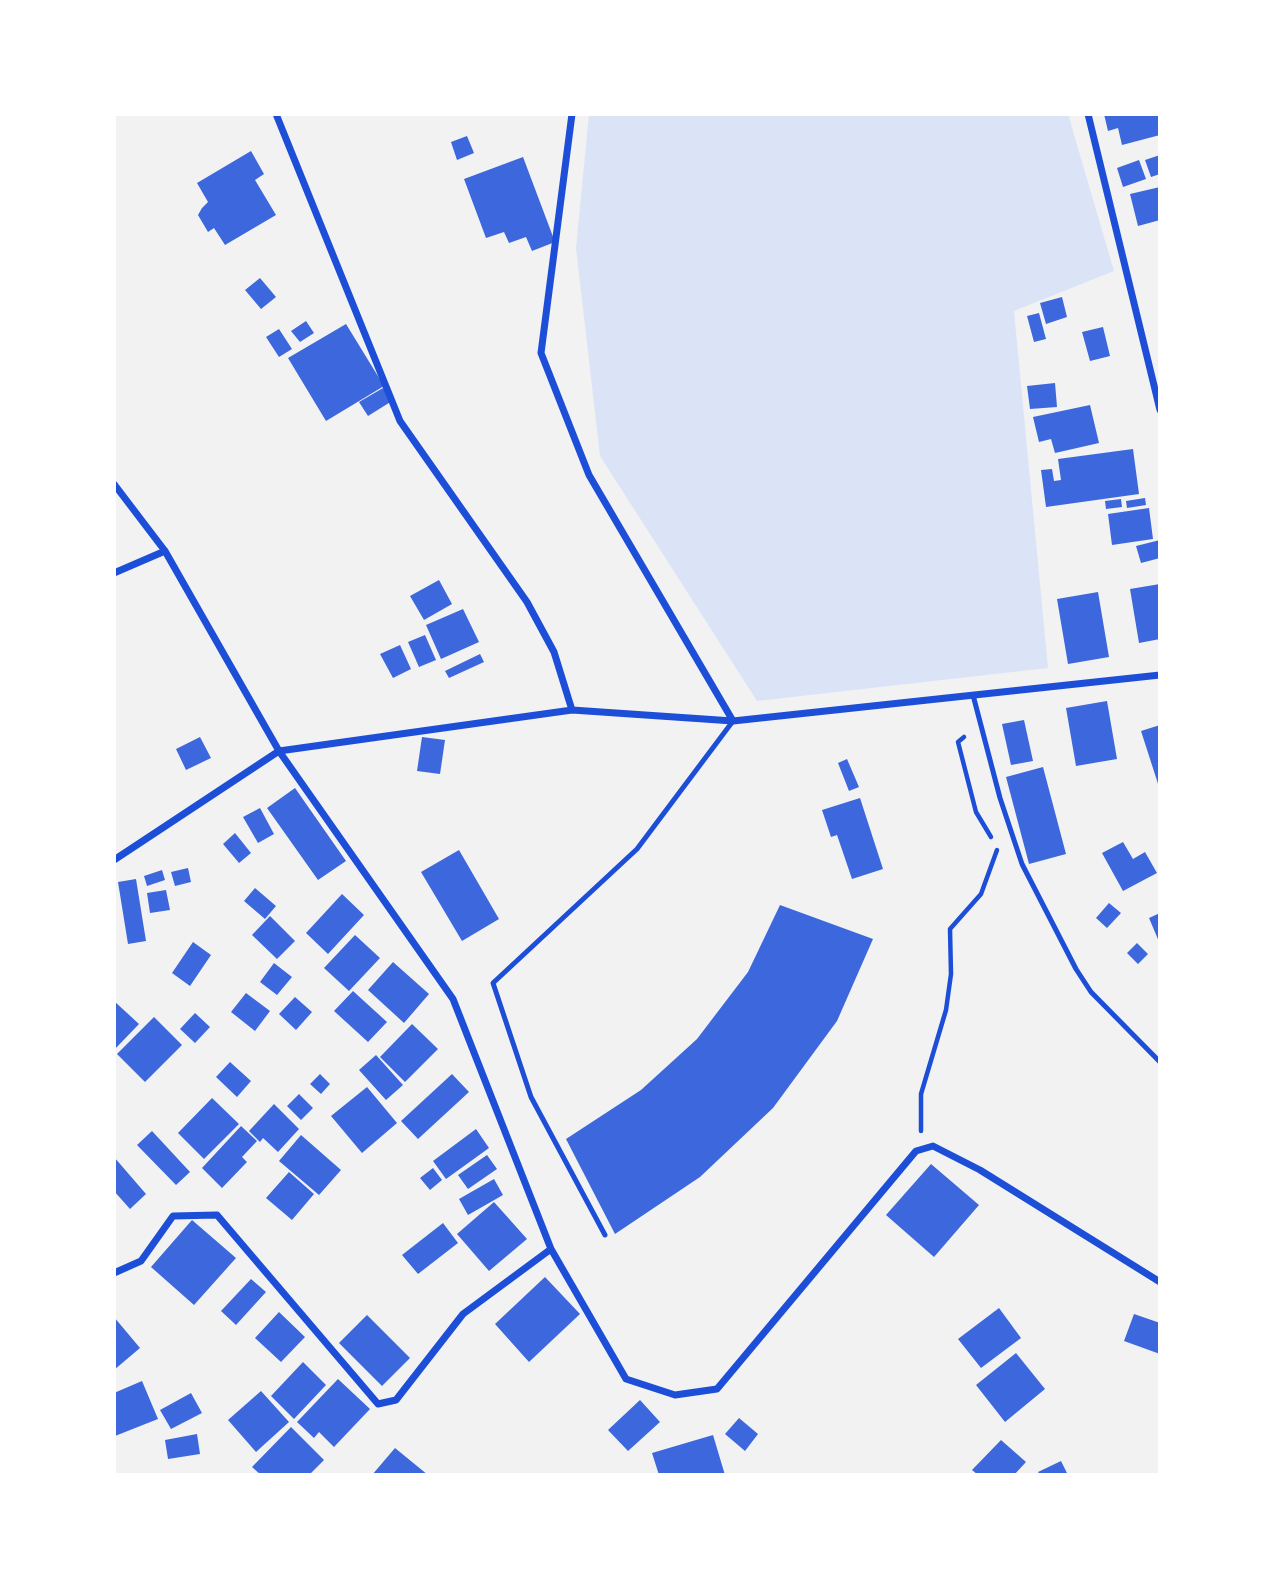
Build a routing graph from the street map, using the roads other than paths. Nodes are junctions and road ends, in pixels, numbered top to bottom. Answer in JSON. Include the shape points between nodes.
{"nodes":[{"id":1,"x":276,"y":114,"type":"edge"},
{"id":2,"x":572,"y":114,"type":"edge"},
{"id":3,"x":1088,"y":114,"type":"edge"},
{"id":4,"x":1160,"y":410,"type":"edge"},
{"id":5,"x":114,"y":484,"type":"edge"},
{"id":6,"x":165,"y":551,"type":"junction"},
{"id":7,"x":114,"y":573,"type":"edge"},
{"id":8,"x":1160,"y":675,"type":"edge"},
{"id":9,"x":973,"y":695,"type":"junction"},
{"id":10,"x":572,"y":710,"type":"junction"},
{"id":11,"x":733,"y":721,"type":"junction"},
{"id":12,"x":279,"y":751,"type":"junction"},
{"id":13,"x":114,"y":860,"type":"edge"},
{"id":14,"x":1160,"y":1062,"type":"edge"},
{"id":15,"x":605,"y":1235,"type":"dead end"},
{"id":16,"x":551,"y":1249,"type":"junction"},
{"id":17,"x":114,"y":1273,"type":"edge"},
{"id":18,"x":1160,"y":1282,"type":"edge"}],
"edges":[{"from":1,"to":10,"type":"street","via":[[400,421],[527,602],[554,652]]},
{"from":2,"to":11,"type":"street","via":[[541,353],[589,475]]},
{"from":3,"to":4,"type":"street"},
{"from":5,"to":6,"type":"street"},
{"from":6,"to":7,"type":"street"},
{"from":6,"to":12,"type":"street"},
{"from":8,"to":9,"type":"street"},
{"from":9,"to":11,"type":"street"},
{"from":9,"to":14,"type":"lane","via":[[1022,864],[1091,992]]},
{"from":10,"to":11,"type":"street"},
{"from":10,"to":12,"type":"street"},
{"from":11,"to":15,"type":"lane","via":[[637,849],[494,982],[531,1097]]},
{"from":12,"to":13,"type":"street"},
{"from":12,"to":16,"type":"street","via":[[453,999]]},
{"from":16,"to":17,"type":"street","via":[[463,1314],[396,1400],[378,1404],[217,1215],[173,1216],[141,1261]]},
{"from":16,"to":18,"type":"street","via":[[626,1378],[675,1395],[717,1389],[916,1152],[933,1146],[981,1170]]}]}
